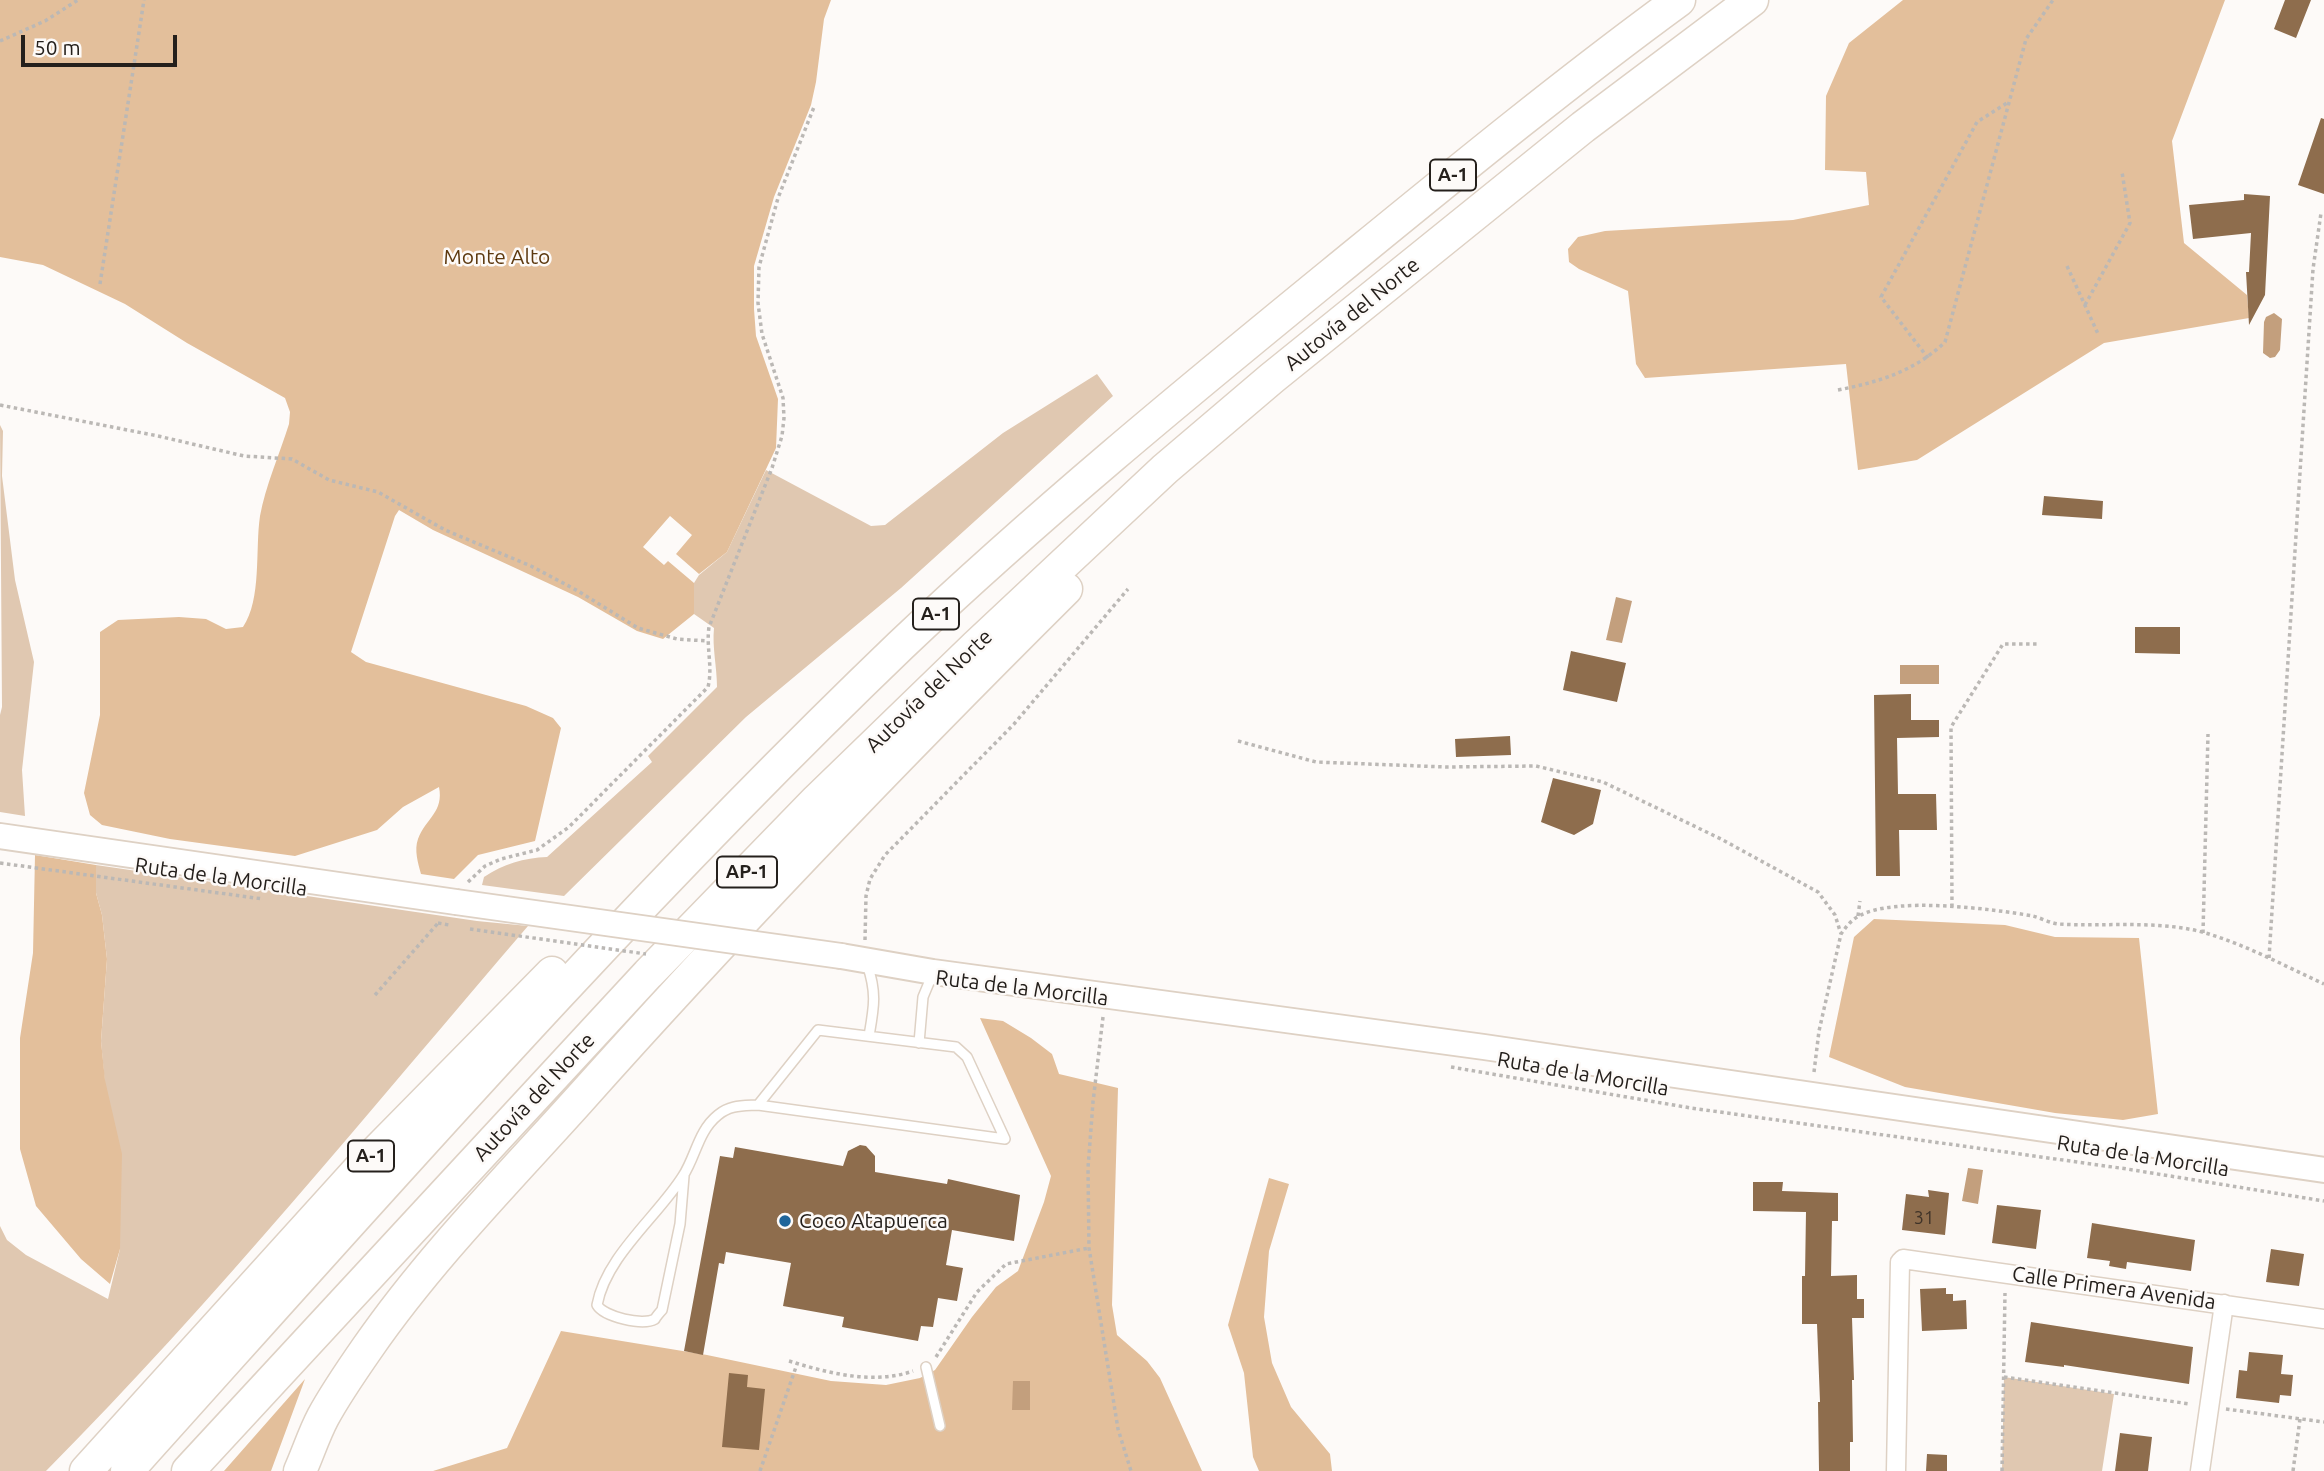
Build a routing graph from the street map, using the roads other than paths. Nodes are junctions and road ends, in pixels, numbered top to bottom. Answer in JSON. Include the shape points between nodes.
{"nodes":[{"id":1,"x":1679,"y":0,"type":"edge"},
{"id":2,"x":1752,"y":0,"type":"edge"},
{"id":3,"x":1349,"y":316,"type":"junction"},
{"id":4,"x":0,"y":836,"type":"edge"},
{"id":5,"x":656,"y":890,"type":"junction"},
{"id":6,"x":866,"y":960,"type":"junction"},
{"id":7,"x":933,"y":972,"type":"junction"},
{"id":8,"x":869,"y":1036,"type":"junction"},
{"id":9,"x":919,"y":1043,"type":"junction"},
{"id":10,"x":758,"y":1105,"type":"junction"},
{"id":11,"x":2324,"y":1170,"type":"edge"},
{"id":12,"x":684,"y":1176,"type":"junction"},
{"id":13,"x":2224,"y":1304,"type":"junction"},
{"id":14,"x":2324,"y":1319,"type":"edge"},
{"id":15,"x":926,"y":1367,"type":"road end"},
{"id":16,"x":940,"y":1426,"type":"dead end"},
{"id":17,"x":86,"y":1471,"type":"edge"},
{"id":18,"x":127,"y":1471,"type":"edge"},
{"id":19,"x":188,"y":1471,"type":"edge"},
{"id":20,"x":300,"y":1471,"type":"edge"},
{"id":21,"x":1896,"y":1471,"type":"edge"},
{"id":22,"x":2200,"y":1471,"type":"edge"}],
"edges":[{"from":1,"to":5,"type":"highway","name":"Autovía del Norte","number":"A-1","via":[[1474,158],[1031,526],[903,643]]},
{"from":2,"to":3,"type":"highway","name":"Autovía del Norte","number":"A-1","via":[[1583,127]]},
{"from":3,"to":19,"type":"highway","name":"Autovía del Norte","number":"AP-1","via":[[1165,469],[817,800],[648,974]]},
{"from":3,"to":20,"type":"highway","number":"A-1","via":[[987,668],[617,1057],[391,1313],[323,1417]]},
{"from":4,"to":6,"type":"main road","bridge":true},
{"from":5,"to":17,"type":"highway","number":"A-1","via":[[623,904],[469,1055]]},
{"from":5,"to":18,"type":"highway","name":"Autovía del Norte"},
{"from":6,"to":7,"type":"main road"},
{"from":6,"to":8,"type":"lane","via":[[875,1003]]},
{"from":7,"to":9,"type":"lane","via":[[923,997]]},
{"from":7,"to":11,"type":"main road"},
{"from":8,"to":9,"type":"lane"},
{"from":8,"to":10,"type":"lane","via":[[818,1030]]},
{"from":9,"to":10,"type":"lane","via":[[956,1047],[967,1057],[1005,1139]]},
{"from":10,"to":12,"type":"lane","via":[[730,1107],[715,1117],[702,1134]]},
{"from":12,"to":12,"type":"lane","via":[[633,1237],[600,1291],[597,1305],[601,1311],[645,1322],[662,1310],[680,1224]]},
{"from":13,"to":14,"type":"street","name":"Calle Primera Avenida"},
{"from":13,"to":21,"type":"street","name":"Calle Primera Avenida","via":[[1903,1259]]},
{"from":13,"to":22,"type":"street"},
{"from":15,"to":16,"type":"lane"}]}
